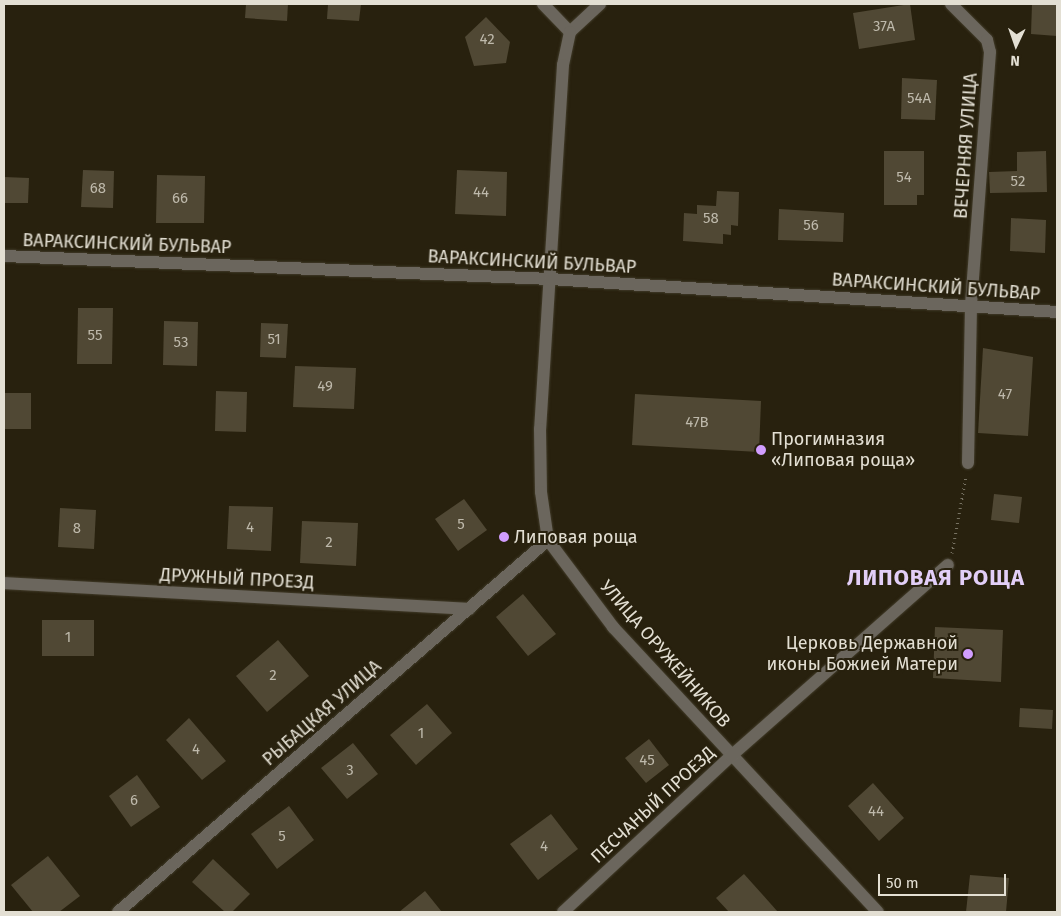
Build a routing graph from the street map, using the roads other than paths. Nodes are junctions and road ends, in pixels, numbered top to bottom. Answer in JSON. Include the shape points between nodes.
{"nodes":[{"id":1,"x":543,"y":4,"type":"edge"},
{"id":2,"x":600,"y":4,"type":"edge"},
{"id":3,"x":951,"y":4,"type":"edge"},
{"id":4,"x":570,"y":32,"type":"junction"},
{"id":5,"x":4,"y":256,"type":"edge"},
{"id":6,"x":550,"y":279,"type":"junction"},
{"id":7,"x":971,"y":306,"type":"junction"},
{"id":8,"x":1057,"y":312,"type":"edge"},
{"id":9,"x":968,"y":463,"type":"road end"},
{"id":10,"x":548,"y":540,"type":"junction"},
{"id":11,"x":948,"y":565,"type":"road end"},
{"id":12,"x":4,"y":583,"type":"edge"},
{"id":13,"x":469,"y":609,"type":"junction"},
{"id":14,"x":731,"y":756,"type":"junction"},
{"id":15,"x":118,"y":912,"type":"edge"},
{"id":16,"x":563,"y":912,"type":"edge"},
{"id":17,"x":878,"y":912,"type":"edge"}],
"edges":[{"from":1,"to":4,"type":"street"},
{"from":2,"to":4,"type":"street"},
{"from":3,"to":7,"type":"street","name":"ВЕЧЕРНЯЯ УЛИЦА","via":[[987,40],[990,52]]},
{"from":4,"to":6,"type":"street","name":"УЛИЦА ОРУЖЕЙНИКОВ","via":[[563,65]]},
{"from":5,"to":6,"type":"street","name":"ВАРАКСИНСКИЙ БУЛЬВАР"},
{"from":6,"to":7,"type":"street","name":"ВАРАКСИНСКИЙ БУЛЬВАР"},
{"from":6,"to":10,"type":"street","name":"УЛИЦА ОРУЖЕЙНИКОВ","via":[[540,429],[541,492]]},
{"from":7,"to":8,"type":"street","name":"ВАРАКСИНСКИЙ БУЛЬВАР"},
{"from":7,"to":9,"type":"street"},
{"from":10,"to":13,"type":"street","name":"РЫБАЦКАЯ УЛИЦА"},
{"from":10,"to":14,"type":"street","name":"УЛИЦА ОРУЖЕЙНИКОВ","via":[[613,627]]},
{"from":11,"to":14,"type":"street","name":"ПЕСЧАНЫЙ ПРОЕЗД"},
{"from":12,"to":13,"type":"street","name":"ДРУЖНЫЙ ПРОЕЗД"},
{"from":13,"to":15,"type":"street","name":"РЫБАЦКАЯ УЛИЦА"},
{"from":14,"to":16,"type":"street","name":"ПЕСЧАНЫЙ ПРОЕЗД"},
{"from":14,"to":17,"type":"street","name":"УЛИЦА ОРУЖЕЙНИКОВ"}]}
